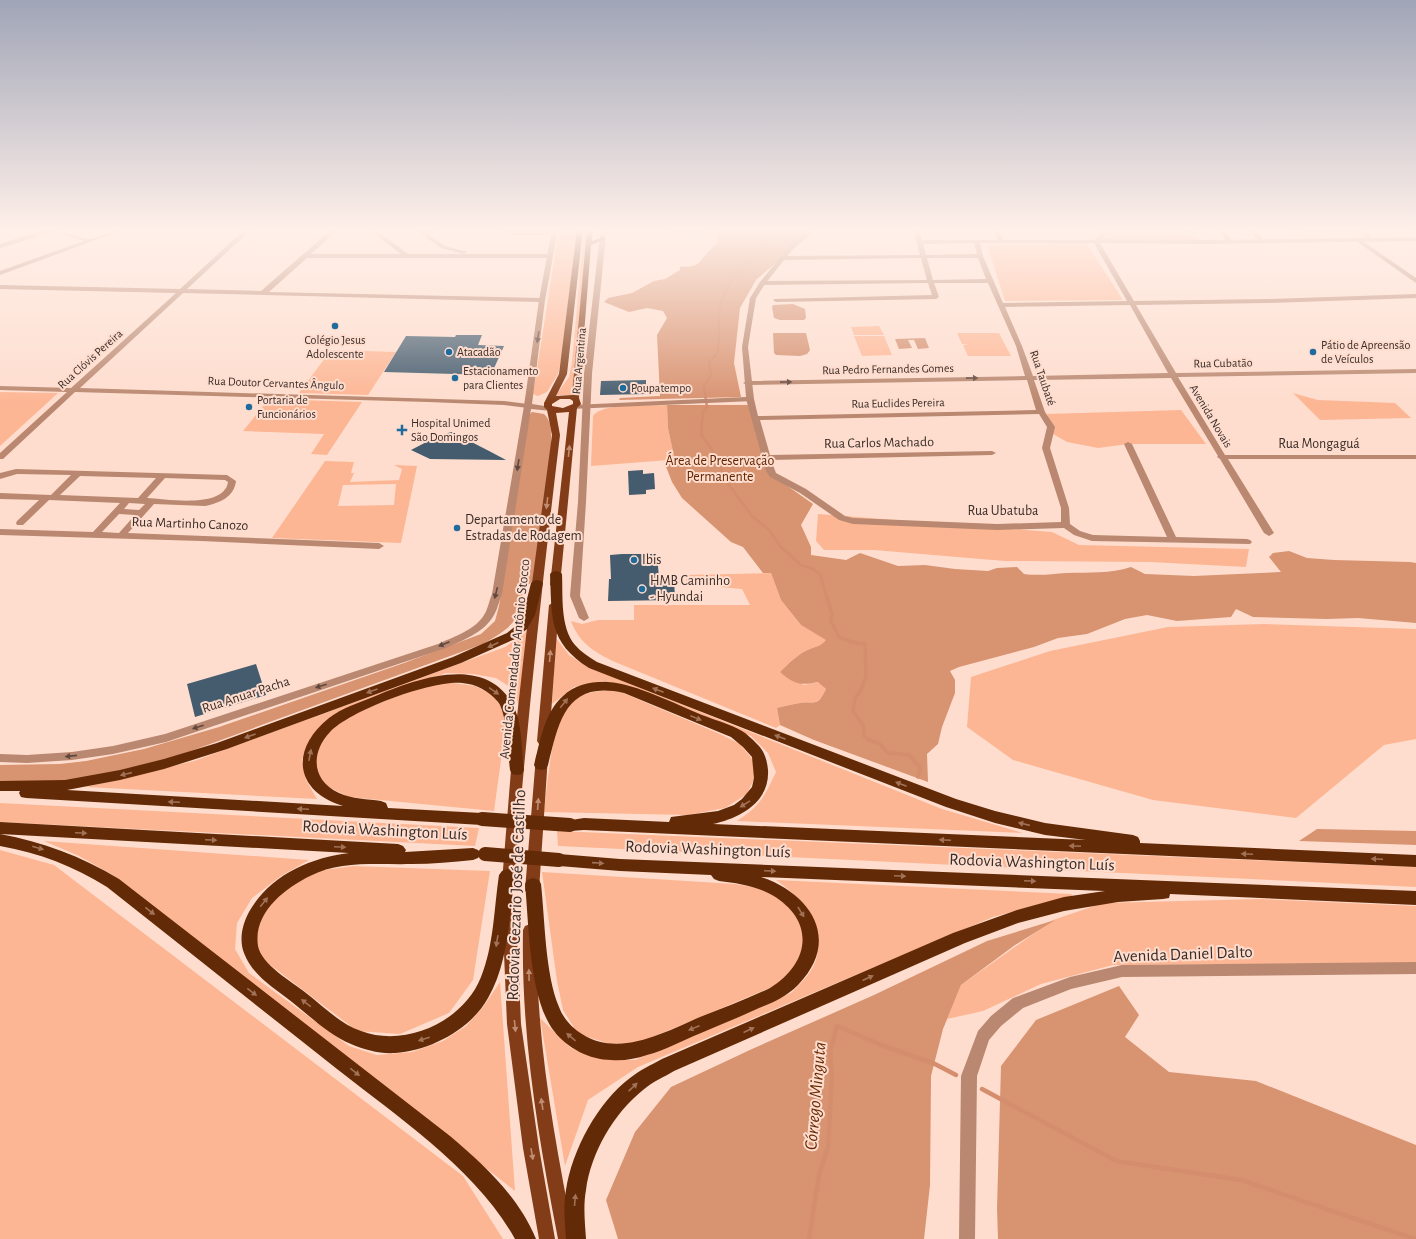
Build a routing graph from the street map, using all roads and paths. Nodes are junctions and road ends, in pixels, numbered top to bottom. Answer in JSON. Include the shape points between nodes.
{"nodes":[{"id":1,"x":0,"y":287,"type":"edge"},
{"id":2,"x":187,"y":287,"type":"edge"},
{"id":3,"x":270,"y":287,"type":"edge"},
{"id":4,"x":544,"y":287,"type":"edge"},
{"id":5,"x":573,"y":287,"type":"edge"},
{"id":6,"x":585,"y":287,"type":"edge"},
{"id":7,"x":598,"y":287,"type":"edge"},
{"id":8,"x":760,"y":287,"type":"edge"},
{"id":9,"x":932,"y":287,"type":"edge"},
{"id":10,"x":993,"y":287,"type":"edge"},
{"id":11,"x":1122,"y":287,"type":"edge"},
{"id":12,"x":184,"y":290,"type":"junction"},
{"id":13,"x":262,"y":294,"type":"junction"},
{"id":14,"x":1416,"y":296,"type":"edge"},
{"id":15,"x":542,"y":300,"type":"junction"},
{"id":16,"x":776,"y":300,"type":"dead end"},
{"id":17,"x":1131,"y":302,"type":"junction"},
{"id":18,"x":1002,"y":305,"type":"junction"},
{"id":19,"x":1416,"y":371,"type":"edge"},
{"id":20,"x":1173,"y":375,"type":"junction"},
{"id":21,"x":1030,"y":377,"type":"junction"},
{"id":22,"x":748,"y":383,"type":"junction"},
{"id":23,"x":0,"y":388,"type":"edge"},
{"id":24,"x":72,"y":390,"type":"junction"},
{"id":25,"x":750,"y":399,"type":"junction"},
{"id":26,"x":528,"y":404,"type":"junction"},
{"id":27,"x":550,"y":404,"type":"junction"},
{"id":28,"x":575,"y":404,"type":"junction"},
{"id":29,"x":587,"y":404,"type":"junction"},
{"id":30,"x":1041,"y":412,"type":"junction"},
{"id":31,"x":756,"y":418,"type":"junction"},
{"id":32,"x":1128,"y":444,"type":"dead end"},
{"id":33,"x":992,"y":453,"type":"dead end"},
{"id":34,"x":0,"y":457,"type":"edge"},
{"id":35,"x":1221,"y":457,"type":"junction"},
{"id":36,"x":1416,"y":457,"type":"edge"},
{"id":37,"x":767,"y":458,"type":"junction"},
{"id":38,"x":77,"y":474,"type":"junction"},
{"id":39,"x":0,"y":476,"type":"edge"},
{"id":40,"x":162,"y":477,"type":"junction"},
{"id":41,"x":0,"y":496,"type":"edge"},
{"id":42,"x":50,"y":498,"type":"junction"},
{"id":43,"x":126,"y":501,"type":"junction"},
{"id":44,"x":140,"y":501,"type":"junction"},
{"id":45,"x":151,"y":502,"type":"junction"},
{"id":46,"x":116,"y":511,"type":"junction"},
{"id":47,"x":141,"y":513,"type":"junction"},
{"id":48,"x":20,"y":524,"type":"dead end"},
{"id":49,"x":1066,"y":525,"type":"junction"},
{"id":50,"x":0,"y":532,"type":"edge"},
{"id":51,"x":1269,"y":532,"type":"dead end"},
{"id":52,"x":96,"y":535,"type":"junction"},
{"id":53,"x":121,"y":536,"type":"junction"},
{"id":54,"x":1173,"y":540,"type":"junction"},
{"id":55,"x":1247,"y":542,"type":"dead end"},
{"id":56,"x":379,"y":546,"type":"dead end"},
{"id":57,"x":556,"y":574,"type":"junction"},
{"id":58,"x":537,"y":583,"type":"junction"},
{"id":59,"x":584,"y":618,"type":"dead end"},
{"id":60,"x":0,"y":758,"type":"edge"},
{"id":61,"x":541,"y":765,"type":"junction"},
{"id":62,"x":517,"y":770,"type":"junction"},
{"id":63,"x":0,"y":786,"type":"edge"},
{"id":64,"x":0,"y":792,"type":"edge"},
{"id":65,"x":444,"y":817,"type":"junction"},
{"id":66,"x":577,"y":824,"type":"junction"},
{"id":67,"x":0,"y":828,"type":"edge"},
{"id":68,"x":0,"y":840,"type":"edge"},
{"id":69,"x":1229,"y":853,"type":"junction"},
{"id":70,"x":479,"y":854,"type":"junction"},
{"id":71,"x":1416,"y":861,"type":"edge"},
{"id":72,"x":620,"y":865,"type":"junction"},
{"id":73,"x":507,"y":875,"type":"junction"},
{"id":74,"x":533,"y":884,"type":"junction"},
{"id":75,"x":1223,"y":888,"type":"junction"},
{"id":76,"x":1416,"y":898,"type":"edge"},
{"id":77,"x":1416,"y":968,"type":"edge"},
{"id":78,"x":526,"y":1239,"type":"edge"},
{"id":79,"x":547,"y":1239,"type":"edge"},
{"id":80,"x":566,"y":1239,"type":"edge"},
{"id":81,"x":576,"y":1239,"type":"edge"},
{"id":82,"x":967,"y":1239,"type":"edge"}],
"edges":[{"from":1,"to":12,"type":"street"},
{"from":2,"to":12,"type":"street","name":"Rua Clóvis Pereira"},
{"from":3,"to":13,"type":"street"},
{"from":4,"to":15,"type":"street"},
{"from":5,"to":27,"type":"main road","via":[[563,374]]},
{"from":6,"to":28,"type":"main road"},
{"from":7,"to":29,"type":"street","name":"Rua Argentina"},
{"from":8,"to":22,"type":"street","via":[[753,298],[745,347]]},
{"from":9,"to":16,"type":"street","via":[[936,297]]},
{"from":10,"to":18,"type":"street","name":"Rua Taubaté"},
{"from":11,"to":17,"type":"street","name":"Avenida Novais"},
{"from":12,"to":13,"type":"street"},
{"from":12,"to":24,"type":"street","name":"Rua Clóvis Pereira"},
{"from":13,"to":15,"type":"street"},
{"from":14,"to":17,"type":"street"},
{"from":15,"to":26,"type":"street","one_way":true},
{"from":17,"to":18,"type":"street"},
{"from":17,"to":20,"type":"street","name":"Avenida Novais"},
{"from":18,"to":21,"type":"street","name":"Rua Taubaté"},
{"from":19,"to":20,"type":"street","name":"Rua Cubatão"},
{"from":20,"to":21,"type":"street","name":"Rua Cubatão"},
{"from":20,"to":35,"type":"street","name":"Avenida Novais"},
{"from":22,"to":21,"type":"street","name":"Rua Pedro Fernandes Gomes","one_way":true},
{"from":21,"to":30,"type":"street","name":"Rua Taubaté"},
{"from":22,"to":25,"type":"street"},
{"from":23,"to":24,"type":"street","name":"Rua Doutor Cervantes Ângulo"},
{"from":24,"to":26,"type":"street","name":"Rua Doutor Cervantes Ângulo"},
{"from":24,"to":34,"type":"street","name":"Rua Clóvis Pereira"},
{"from":25,"to":29,"type":"street"},
{"from":25,"to":31,"type":"street"},
{"from":26,"to":27,"type":"street","name":"Rua Doutor Cervantes Ângulo"},
{"from":26,"to":60,"type":"street","name":"Rua Anuar Pacha","one_way":true,"via":[[497,594],[488,616],[479,626],[442,646],[166,738],[72,756]]},
{"from":27,"to":28,"type":"main road","via":[[563,411]]},
{"from":27,"to":28,"type":"main road","via":[[560,397]]},
{"from":27,"to":58,"type":"main road","name":"Avenida Comendador Antônio Stocco","one_way":true,"via":[[556,435]]},
{"from":28,"to":29,"type":"street"},
{"from":57,"to":28,"type":"main road","one_way":true},
{"from":29,"to":59,"type":"street","name":"Rua Argentina","via":[[576,596]]},
{"from":30,"to":31,"type":"street","name":"Rua Euclides Pereira"},
{"from":30,"to":49,"type":"street","name":"Rua Taubaté","via":[[1051,427],[1046,448],[1065,508]]},
{"from":31,"to":37,"type":"street"},
{"from":32,"to":54,"type":"street"},
{"from":33,"to":37,"type":"street","name":"Rua Carlos Machado"},
{"from":35,"to":36,"type":"street","name":"Rua Mongaguá"},
{"from":35,"to":51,"type":"street","name":"Avenida Novais"},
{"from":37,"to":49,"type":"street","name":"Rua Ubatuba","via":[[773,475],[803,491],[842,518],[853,521],[997,527]]},
{"from":38,"to":39,"type":"street","via":[[16,471]]},
{"from":38,"to":40,"type":"street"},
{"from":38,"to":42,"type":"street"},
{"from":40,"to":44,"type":"street"},
{"from":40,"to":45,"type":"street","via":[[227,478],[232,481],[232,485],[221,499],[213,502]]},
{"from":41,"to":42,"type":"street"},
{"from":42,"to":43,"type":"street"},
{"from":42,"to":48,"type":"street"},
{"from":43,"to":44,"type":"street"},
{"from":43,"to":46,"type":"street"},
{"from":44,"to":45,"type":"street"},
{"from":45,"to":47,"type":"street"},
{"from":46,"to":47,"type":"street"},
{"from":46,"to":52,"type":"street"},
{"from":47,"to":53,"type":"street"},
{"from":49,"to":54,"type":"street","via":[[1076,533],[1092,538]]},
{"from":50,"to":52,"type":"street","name":"Rua Martinho Canozo"},
{"from":52,"to":53,"type":"street","name":"Rua Martinho Canozo"},
{"from":53,"to":56,"type":"street","name":"Rua Martinho Canozo"},
{"from":54,"to":55,"type":"street"},
{"from":61,"to":57,"type":"main road","one_way":true},
{"from":69,"to":57,"type":"highway","one_way":true,"via":[[1090,836],[995,817],[951,803],[593,665],[573,652],[562,635]]},
{"from":58,"to":62,"type":"main road","name":"Avenida Comendador Antônio Stocco"},
{"from":58,"to":63,"type":"highway","one_way":true,"via":[[529,615],[523,626],[511,636],[457,660],[222,746],[164,764],[65,785]]},
{"from":61,"to":66,"type":"highway","one_way":true,"via":[[556,714],[563,702],[583,689],[601,685],[628,690],[736,734],[759,756],[762,772],[760,786],[750,802],[731,813],[711,819]]},
{"from":74,"to":61,"type":"main road","name":"Rodovia Cezario José de Castilho","one_way":true},
{"from":65,"to":62,"type":"highway","one_way":true,"via":[[332,797],[314,784],[310,772],[311,750],[317,739],[335,720],[350,711],[415,685],[451,678],[469,680],[484,684],[504,700],[509,711]]},
{"from":62,"to":73,"type":"main road","name":"Rodovia Cezario José de Castilho"},
{"from":65,"to":64,"type":"highway","name":"Rodovia Washington Luís","one_way":true},
{"from":65,"to":66,"type":"highway","name":"Rodovia Washington Luís","bridge":true},
{"from":69,"to":66,"type":"highway","name":"Rodovia Washington Luís","one_way":true},
{"from":67,"to":70,"type":"highway","name":"Rodovia Washington Luís","one_way":true},
{"from":68,"to":78,"type":"highway","one_way":true,"via":[[34,846],[62,855],[113,882],[416,1120],[477,1171],[499,1196]]},
{"from":71,"to":69,"type":"highway","name":"Rodovia Washington Luís","one_way":true},
{"from":70,"to":72,"type":"highway","name":"Rodovia Washington Luís","one_way":true,"bridge":true},
{"from":73,"to":70,"type":"highway","one_way":true,"via":[[490,977],[479,998],[466,1012],[451,1026],[426,1039],[389,1045],[357,1039],[307,1004],[260,966],[253,956],[250,947],[251,927],[261,905],[274,890],[316,866],[340,860]]},
{"from":72,"to":74,"type":"highway","one_way":true,"via":[[728,876],[762,883],[780,891],[798,906],[806,921],[812,938],[811,951],[802,968],[782,989],[647,1047],[623,1052],[602,1051],[577,1042],[563,1030],[550,1010],[542,983]]},
{"from":72,"to":75,"type":"highway","name":"Rodovia Washington Luís","one_way":true},
{"from":73,"to":79,"type":"main road","name":"Rodovia Cezario José de Castilho","one_way":true,"via":[[514,1024],[531,1148]]},
{"from":80,"to":74,"type":"main road","name":"Rodovia Cezario José de Castilho","one_way":true,"via":[[537,1076],[530,1008],[529,963]]},
{"from":75,"to":76,"type":"highway","name":"Rodovia Washington Luís"},
{"from":81,"to":75,"type":"highway","one_way":true,"via":[[574,1214],[577,1185],[589,1147],[609,1112],[636,1084],[668,1065],[959,938],[1017,917],[1064,904],[1118,896]]},
{"from":77,"to":82,"type":"street","name":"Avenida Daniel Dalto","via":[[1122,971],[1070,982],[1018,1003],[996,1020],[983,1036],[969,1076]]}]}
